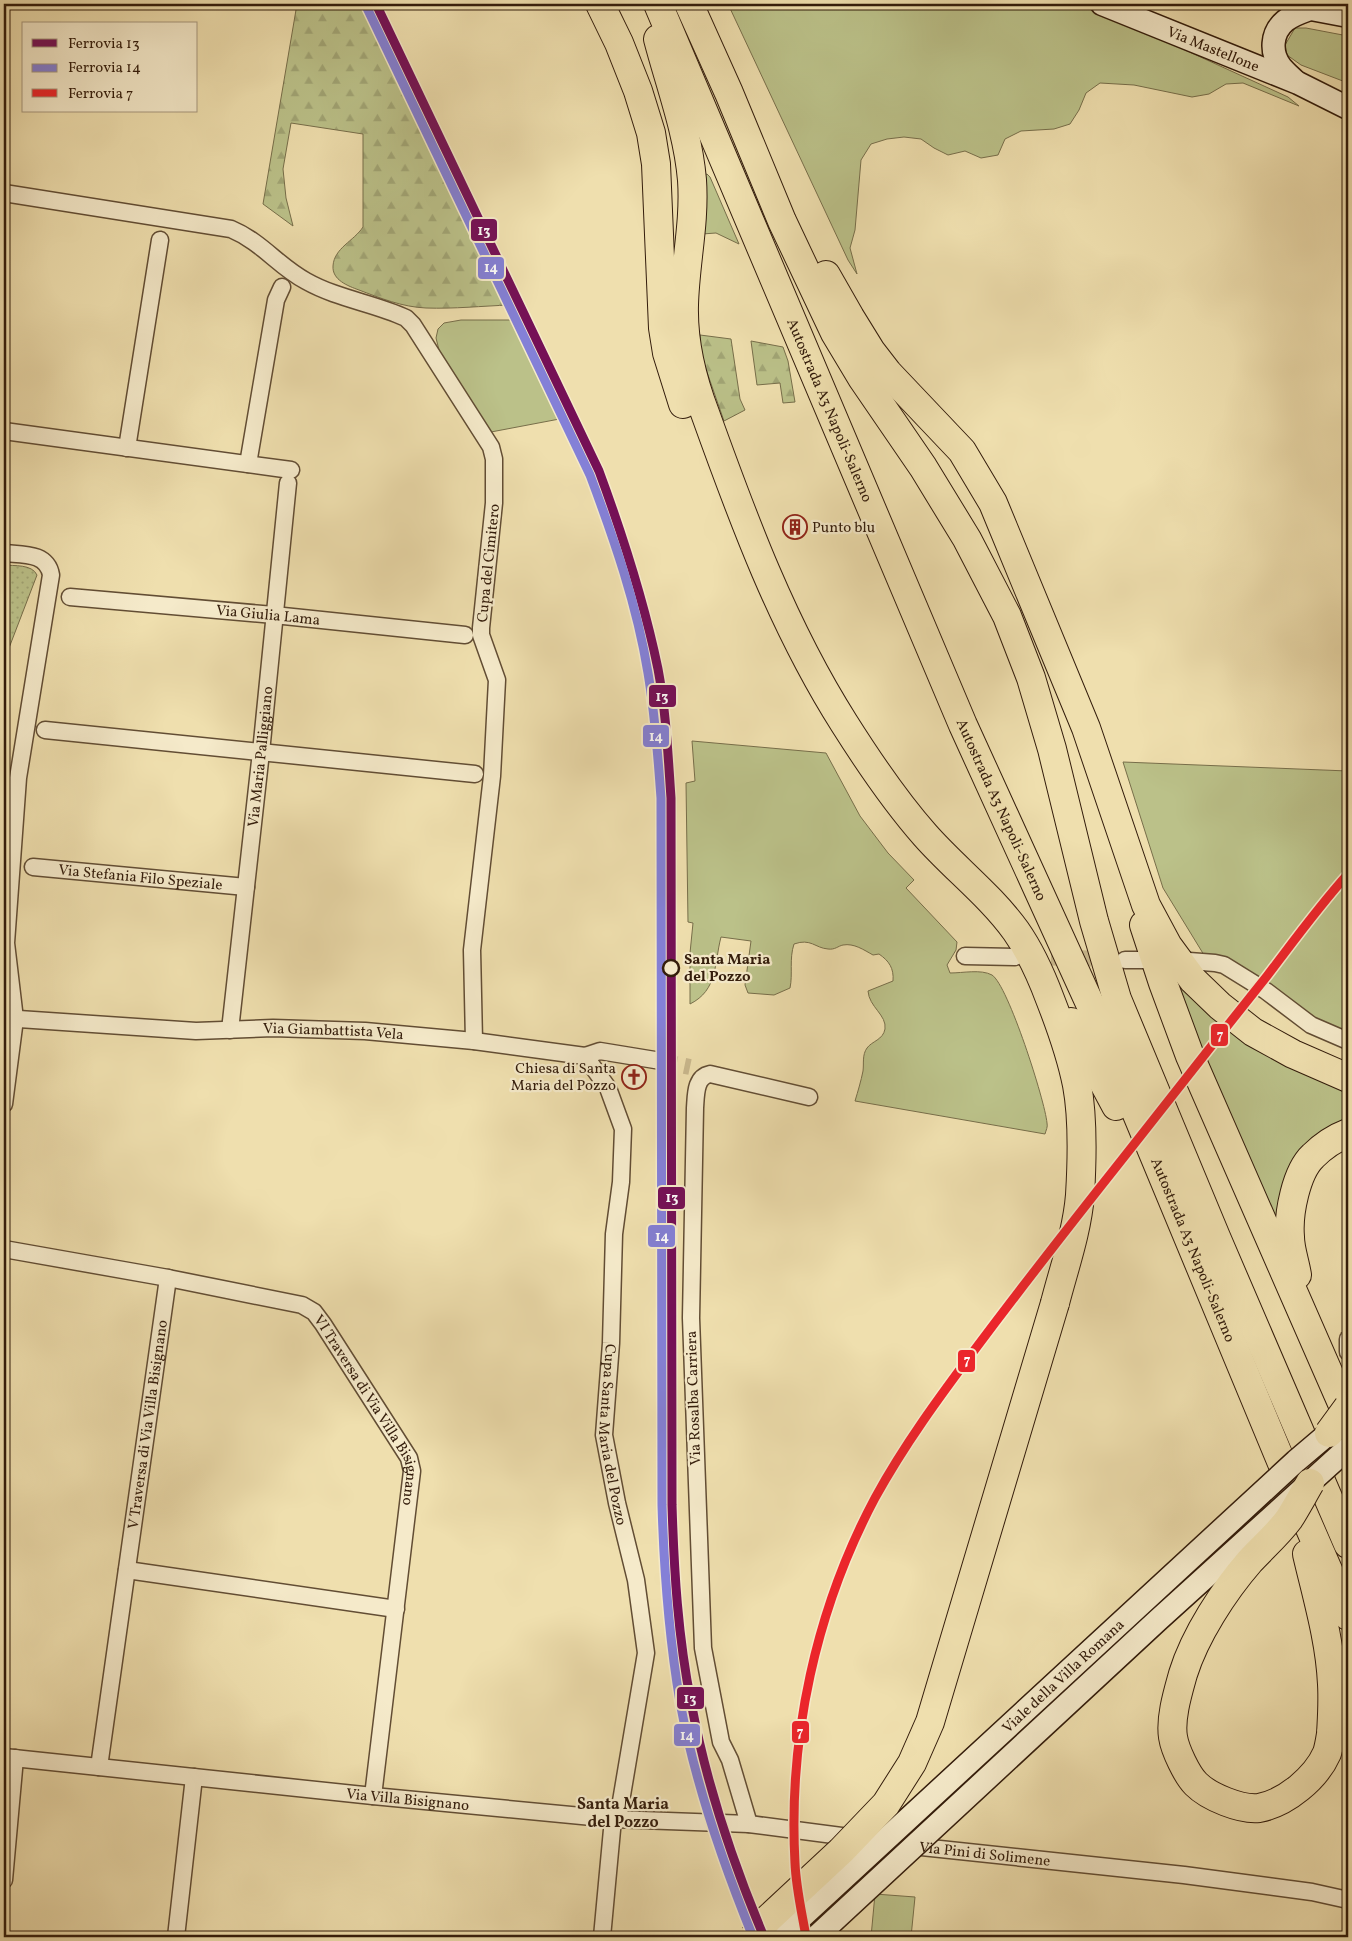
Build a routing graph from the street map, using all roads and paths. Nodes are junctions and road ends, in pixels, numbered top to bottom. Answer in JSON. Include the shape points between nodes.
{"nodes":[{"id":1,"x":600,"y":4,"type":"edge"},
{"id":2,"x":648,"y":4,"type":"edge"},
{"id":3,"x":658,"y":4,"type":"edge"},
{"id":4,"x":689,"y":4,"type":"edge"},
{"id":5,"x":1102,"y":4,"type":"edge"},
{"id":6,"x":1284,"y":4,"type":"edge"},
{"id":7,"x":1310,"y":9,"type":"junction"},
{"id":8,"x":1348,"y":16,"type":"edge"},
{"id":9,"x":1298,"y":83,"type":"junction"},
{"id":10,"x":729,"y":93,"type":"junction"},
{"id":11,"x":1348,"y":108,"type":"edge"},
{"id":12,"x":4,"y":193,"type":"edge"},
{"id":13,"x":160,"y":240,"type":"dead end"},
{"id":14,"x":282,"y":287,"type":"dead end"},
{"id":15,"x":673,"y":317,"type":"junction"},
{"id":16,"x":4,"y":431,"type":"edge"},
{"id":17,"x":126,"y":448,"type":"junction"},
{"id":18,"x":248,"y":464,"type":"junction"},
{"id":19,"x":4,"y":553,"type":"edge"},
{"id":20,"x":70,"y":597,"type":"dead end"},
{"id":21,"x":274,"y":615,"type":"junction"},
{"id":22,"x":465,"y":635,"type":"dead end"},
{"id":23,"x":45,"y":730,"type":"dead end"},
{"id":24,"x":261,"y":752,"type":"junction"},
{"id":25,"x":475,"y":774,"type":"dead end"},
{"id":26,"x":1113,"y":808,"type":"junction"},
{"id":27,"x":33,"y":867,"type":"dead end"},
{"id":28,"x":246,"y":887,"type":"junction"},
{"id":29,"x":1021,"y":952,"type":"junction"},
{"id":30,"x":965,"y":956,"type":"dead end"},
{"id":31,"x":1125,"y":960,"type":"tunnel mouth"},
{"id":32,"x":1146,"y":960,"type":"dead end"},
{"id":33,"x":1189,"y":961,"type":"dead end"},
{"id":34,"x":10,"y":1018,"type":"edge"},
{"id":35,"x":230,"y":1030,"type":"junction"},
{"id":36,"x":474,"y":1041,"type":"junction"},
{"id":37,"x":1348,"y":1041,"type":"edge"},
{"id":38,"x":585,"y":1056,"type":"junction"},
{"id":39,"x":661,"y":1061,"type":"tunnel mouth"},
{"id":40,"x":1348,"y":1078,"type":"edge"},
{"id":41,"x":809,"y":1097,"type":"dead end"},
{"id":42,"x":4,"y":1104,"type":"edge"},
{"id":43,"x":1348,"y":1133,"type":"edge"},
{"id":44,"x":4,"y":1249,"type":"edge"},
{"id":45,"x":1201,"y":1269,"type":"junction"},
{"id":46,"x":168,"y":1278,"type":"junction"},
{"id":47,"x":1307,"y":1325,"type":"junction"},
{"id":48,"x":1348,"y":1339,"type":"edge"},
{"id":49,"x":1348,"y":1352,"type":"edge"},
{"id":50,"x":1348,"y":1407,"type":"edge"},
{"id":51,"x":1343,"y":1429,"type":"edge"},
{"id":52,"x":1300,"y":1484,"type":"junction"},
{"id":53,"x":1348,"y":1544,"type":"edge"},
{"id":54,"x":127,"y":1570,"type":"junction"},
{"id":55,"x":396,"y":1609,"type":"junction"},
{"id":56,"x":1348,"y":1616,"type":"edge"},
{"id":57,"x":9,"y":1758,"type":"edge"},
{"id":58,"x":99,"y":1766,"type":"junction"},
{"id":59,"x":194,"y":1777,"type":"junction"},
{"id":60,"x":374,"y":1796,"type":"junction"},
{"id":61,"x":618,"y":1819,"type":"junction"},
{"id":62,"x":749,"y":1824,"type":"junction"},
{"id":63,"x":4,"y":1880,"type":"edge"},
{"id":64,"x":1348,"y":1900,"type":"edge"},
{"id":65,"x":176,"y":1937,"type":"edge"},
{"id":66,"x":602,"y":1937,"type":"edge"},
{"id":67,"x":754,"y":1937,"type":"edge"},
{"id":68,"x":780,"y":1937,"type":"edge"},
{"id":69,"x":816,"y":1937,"type":"edge"}],
"edges":[{"from":1,"to":15,"type":"highway","via":[[632,75],[651,133]]},
{"from":2,"to":15,"type":"highway","via":[[682,125],[692,179],[691,244]]},
{"from":3,"to":45,"type":"highway","name":"Autostrada A3 Napoli-Salerno","via":[[966,733],[1102,1030]]},
{"from":4,"to":10,"type":"highway","name":"Autostrada A3 Napoli-Salerno"},
{"from":5,"to":9,"type":"main road","name":"Via Mastellone"},
{"from":6,"to":7,"type":"main road"},
{"from":7,"to":8,"type":"main road"},
{"from":7,"to":9,"type":"main road","name":"Via Mastellone","via":[[1285,21],[1274,42],[1274,54],[1281,68]]},
{"from":9,"to":11,"type":"main road","name":"Via Mastellone"},
{"from":10,"to":26,"type":"highway","via":[[776,171],[827,276],[866,342],[888,373],[962,451],[993,503],[1086,728]]},
{"from":10,"to":53,"type":"highway","name":"Autostrada A3 Napoli-Salerno","via":[[782,220],[835,332],[967,538],[1007,616],[1031,678],[1052,749],[1094,921],[1117,999]]},
{"from":12,"to":36,"type":"street","name":"Cupa del Cimitero","via":[[231,229],[248,236],[305,280],[335,294],[406,318],[491,447],[494,503],[481,635],[497,680],[492,776],[472,950]]},
{"from":13,"to":17,"type":"street"},
{"from":14,"to":18,"type":"street","via":[[276,300]]},
{"from":15,"to":29,"type":"highway","via":[[696,389],[758,555],[815,675],[872,765],[923,834],[1004,916]]},
{"from":16,"to":17,"type":"street"},
{"from":17,"to":18,"type":"street"},
{"from":18,"to":21,"type":"street","name":"Via Maria Palliggiano","via":[[289,477]]},
{"from":19,"to":34,"type":"street","via":[[38,557],[47,564],[51,575],[18,778],[6,943]]},
{"from":20,"to":21,"type":"street","name":"Via Giulia Lama"},
{"from":21,"to":22,"type":"street","name":"Via Giulia Lama"},
{"from":21,"to":24,"type":"street","name":"Via Maria Palliggiano"},
{"from":23,"to":24,"type":"street"},
{"from":24,"to":25,"type":"street"},
{"from":24,"to":28,"type":"street","name":"Via Maria Palliggiano"},
{"from":26,"to":40,"type":"highway","via":[[1146,906],[1168,946],[1193,980],[1253,1032]]},
{"from":26,"to":47,"type":"highway","via":[[1146,933],[1190,1056]]},
{"from":27,"to":28,"type":"street","name":"Via Stefania Filo Speziale"},
{"from":28,"to":35,"type":"street","name":"Via Maria Palliggiano"},
{"from":29,"to":30,"type":"street"},
{"from":29,"to":45,"type":"highway","via":[[1092,1060]]},
{"from":29,"to":67,"type":"highway","bridge":true,"via":[[1044,982],[1064,1034],[1078,1088],[1080,1197],[1055,1303],[930,1722],[912,1763],[886,1804],[768,1919]]},
{"from":31,"to":32,"type":"street"},
{"from":33,"to":37,"type":"street","via":[[1224,965],[1311,1025]]},
{"from":34,"to":35,"type":"street","name":"Via Giambattista Vela","via":[[196,1031]]},
{"from":34,"to":42,"type":"street"},
{"from":35,"to":36,"type":"street","name":"Via Giambattista Vela","via":[[365,1031]]},
{"from":36,"to":38,"type":"street","name":"Via Giambattista Vela"},
{"from":38,"to":39,"type":"street","name":"Via Giambattista Vela","via":[[600,1051]]},
{"from":38,"to":61,"type":"street","name":"Cupa Santa Maria del Pozzo","via":[[608,1088],[623,1129],[604,1435],[636,1580],[646,1653]]},
{"from":41,"to":62,"type":"street","name":"Via Rosalba Carriera","via":[[697,1071],[700,1080],[694,1108],[691,1318],[702,1648],[721,1742],[730,1760]]},
{"from":43,"to":47,"type":"highway","via":[[1335,1138],[1311,1157],[1298,1182],[1290,1212],[1290,1237]]},
{"from":44,"to":46,"type":"street","name":"VI Traversa di Via Villa Bisignano"},
{"from":45,"to":52,"type":"highway","name":"Autostrada A3 Napoli-Salerno"},
{"from":46,"to":54,"type":"street","name":"V Traversa di Via Villa Bisignano"},
{"from":46,"to":55,"type":"street","name":"VI Traversa di Via Villa Bisignano","via":[[302,1305],[314,1312],[323,1324],[411,1464]]},
{"from":47,"to":51,"type":"highway"},
{"from":48,"to":49,"type":"street"},
{"from":50,"to":51,"type":"highway","bridge":true},
{"from":51,"to":52,"type":"main road","name":"Viale della Villa Romana","bridge":true},
{"from":51,"to":68,"type":"main road","name":"Viale della Villa Romana","bridge":true},
{"from":52,"to":52,"type":"highway","bridge":true,"via":[[1288,1520],[1249,1562],[1208,1619],[1183,1673],[1173,1737],[1183,1764],[1196,1784],[1232,1804],[1257,1808],[1281,1801],[1316,1771],[1326,1753],[1331,1734],[1332,1684]]},
{"from":52,"to":56,"type":"highway","name":"Autostrada A3 Napoli-Salerno"},
{"from":52,"to":69,"type":"main road","name":"Viale della Villa Romana","bridge":true},
{"from":54,"to":55,"type":"street"},
{"from":54,"to":58,"type":"street","name":"V Traversa di Via Villa Bisignano"},
{"from":55,"to":60,"type":"street","name":"VI Traversa di Via Villa Bisignano"},
{"from":57,"to":58,"type":"street","name":"Via Villa Bisignano"},
{"from":57,"to":63,"type":"street"},
{"from":58,"to":59,"type":"street","name":"Via Villa Bisignano"},
{"from":59,"to":60,"type":"street","name":"Via Villa Bisignano"},
{"from":59,"to":65,"type":"street"},
{"from":60,"to":61,"type":"street","name":"Via Villa Bisignano"},
{"from":61,"to":62,"type":"street","name":"Via Pini di Solimene"},
{"from":61,"to":66,"type":"street","name":"Cupa Santa Maria del Pozzo"},
{"from":62,"to":64,"type":"street","name":"Via Pini di Solimene","via":[[894,1844],[1184,1875]]}]}
